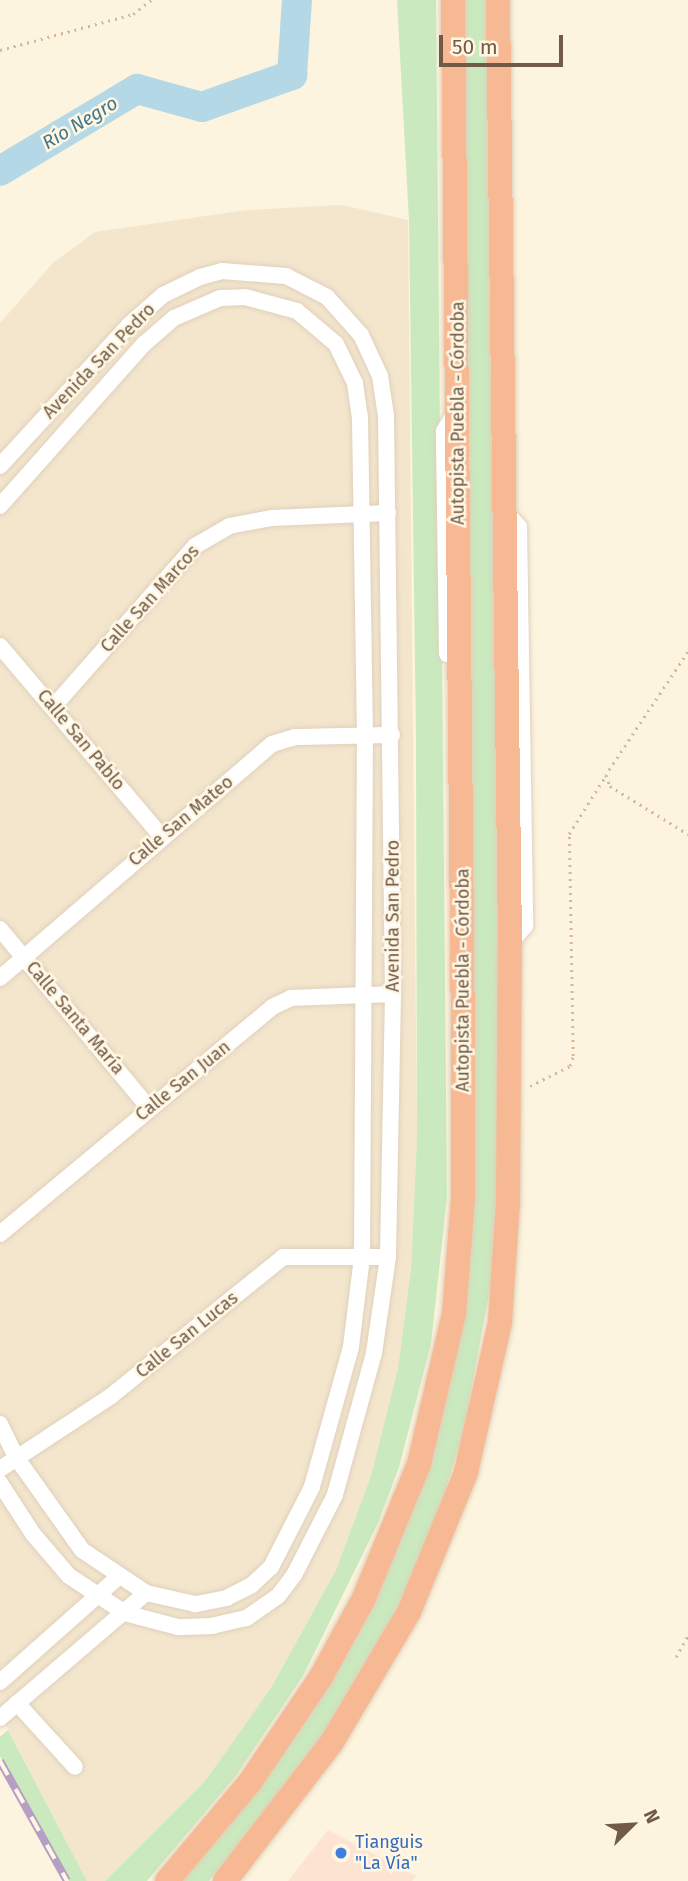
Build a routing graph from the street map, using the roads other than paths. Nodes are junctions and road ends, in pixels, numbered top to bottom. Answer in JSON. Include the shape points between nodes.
{"nodes":[{"id":1,"x":453,"y":0,"type":"edge"},
{"id":2,"x":498,"y":0,"type":"edge"},
{"id":3,"x":0,"y":467,"type":"edge"},
{"id":4,"x":0,"y":506,"type":"edge"},
{"id":5,"x":359,"y":512,"type":"junction"},
{"id":6,"x":388,"y":513,"type":"junction"},
{"id":7,"x":0,"y":646,"type":"edge"},
{"id":8,"x":54,"y":706,"type":"junction"},
{"id":9,"x":365,"y":734,"type":"junction"},
{"id":10,"x":392,"y":734,"type":"junction"},
{"id":11,"x":161,"y":836,"type":"junction"},
{"id":12,"x":0,"y":929,"type":"edge"},
{"id":13,"x":24,"y":957,"type":"junction"},
{"id":14,"x":0,"y":978,"type":"edge"},
{"id":15,"x":366,"y":994,"type":"junction"},
{"id":16,"x":393,"y":994,"type":"junction"},
{"id":17,"x":149,"y":1108,"type":"junction"},
{"id":18,"x":0,"y":1234,"type":"edge"},
{"id":19,"x":362,"y":1257,"type":"junction"},
{"id":20,"x":388,"y":1257,"type":"junction"},
{"id":21,"x":0,"y":1424,"type":"edge"},
{"id":22,"x":16,"y":1457,"type":"junction"},
{"id":23,"x":0,"y":1469,"type":"edge"},
{"id":24,"x":0,"y":1483,"type":"edge"},
{"id":25,"x":117,"y":1578,"type":"junction"},
{"id":26,"x":146,"y":1593,"type":"junction"},
{"id":27,"x":97,"y":1596,"type":"junction"},
{"id":28,"x":125,"y":1613,"type":"junction"},
{"id":29,"x":0,"y":1682,"type":"edge"},
{"id":30,"x":18,"y":1703,"type":"junction"},
{"id":31,"x":0,"y":1718,"type":"edge"},
{"id":32,"x":75,"y":1768,"type":"dead end"},
{"id":33,"x":167,"y":1881,"type":"edge"},
{"id":34,"x":225,"y":1881,"type":"edge"}],
"edges":[{"from":1,"to":33,"type":"highway","name":"Autopista Puebla - Córdoba","via":[[463,867],[461,1256],[441,1381],[419,1464],[383,1560],[321,1677],[250,1782]]},
{"from":2,"to":34,"type":"highway","via":[[510,943],[508,1201],[500,1322],[480,1420],[454,1509],[409,1612],[363,1696],[289,1803]]},
{"from":3,"to":6,"type":"street","name":"Avenida San Pedro","via":[[129,325],[163,295],[222,271],[260,272],[307,284],[327,297],[361,334],[380,376],[386,416]]},
{"from":4,"to":5,"type":"street","name":"Avenida San Pedro","via":[[144,344],[199,305],[245,296],[298,311],[336,345],[347,363],[360,417]]},
{"from":5,"to":6,"type":"street","name":"Calle San Marcos"},
{"from":5,"to":8,"type":"street","name":"Calle San Marcos","via":[[229,526],[195,546]]},
{"from":5,"to":9,"type":"street","name":"Avenida San Pedro"},
{"from":6,"to":10,"type":"street","name":"Avenida San Pedro"},
{"from":7,"to":8,"type":"street","name":"Calle San Pablo"},
{"from":8,"to":11,"type":"street","name":"Calle San Pablo"},
{"from":9,"to":10,"type":"street","name":"Calle San Mateo"},
{"from":9,"to":11,"type":"street","name":"Calle San Mateo","via":[[295,737],[272,744]]},
{"from":9,"to":15,"type":"street","name":"Avenida San Pedro"},
{"from":10,"to":16,"type":"street","name":"Avenida San Pedro"},
{"from":11,"to":13,"type":"street","name":"Calle San Mateo"},
{"from":12,"to":13,"type":"street","name":"Calle Santa María"},
{"from":13,"to":14,"type":"street","name":"Calle San Mateo"},
{"from":13,"to":17,"type":"street","name":"Calle Santa María"},
{"from":15,"to":16,"type":"street","name":"Calle San Juan"},
{"from":15,"to":17,"type":"street","name":"Calle San Juan","via":[[291,999],[272,1007]]},
{"from":15,"to":19,"type":"street","name":"Avenida San Pedro"},
{"from":16,"to":20,"type":"street","name":"Avenida San Pedro"},
{"from":17,"to":18,"type":"street","name":"Calle San Juan"},
{"from":19,"to":20,"type":"street","name":"Calle San Lucas"},
{"from":19,"to":22,"type":"street","name":"Calle San Lucas","via":[[283,1257],[110,1396]]},
{"from":19,"to":26,"type":"street","name":"Avenida San Pedro","via":[[351,1347],[312,1487],[271,1567],[251,1586],[227,1598],[195,1604]]},
{"from":20,"to":28,"type":"street","name":"Avenida San Pedro","via":[[374,1353],[335,1495],[294,1575],[264,1609],[212,1626],[178,1627]]},
{"from":21,"to":22,"type":"street","name":"Avenida San Pedro"},
{"from":22,"to":23,"type":"street","name":"Calle San Lucas"},
{"from":22,"to":25,"type":"street","name":"Avenida San Pedro","via":[[82,1550]]},
{"from":24,"to":27,"type":"street","name":"Avenida San Pedro","via":[[33,1534],[69,1576]]},
{"from":25,"to":26,"type":"street","name":"Avenida San Pedro"},
{"from":25,"to":27,"type":"street"},
{"from":26,"to":28,"type":"street"},
{"from":27,"to":28,"type":"street","name":"Avenida San Pedro"},
{"from":27,"to":29,"type":"street"},
{"from":28,"to":30,"type":"street"},
{"from":30,"to":31,"type":"street"},
{"from":30,"to":32,"type":"street"}]}
